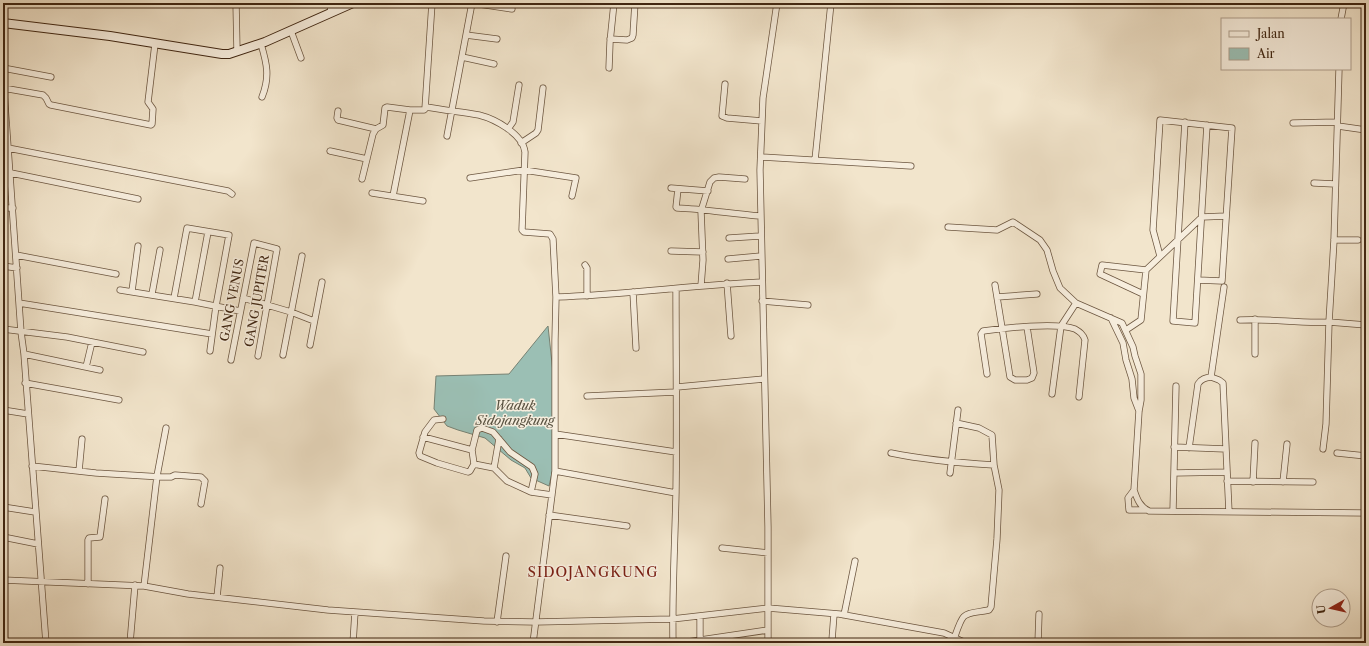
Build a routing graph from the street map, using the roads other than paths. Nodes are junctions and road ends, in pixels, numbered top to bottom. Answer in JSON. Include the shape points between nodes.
{"nodes":[{"id":1,"x":4,"y":3,"type":"edge"},
{"id":2,"x":236,"y":3,"type":"edge"},
{"id":3,"x":330,"y":3,"type":"edge"},
{"id":4,"x":353,"y":3,"type":"edge"},
{"id":5,"x":432,"y":3,"type":"edge"},
{"id":6,"x":472,"y":3,"type":"edge"},
{"id":7,"x":614,"y":3,"type":"edge"},
{"id":8,"x":635,"y":3,"type":"edge"},
{"id":9,"x":777,"y":3,"type":"edge"},
{"id":10,"x":831,"y":3,"type":"edge"},
{"id":11,"x":1344,"y":3,"type":"edge"},
{"id":12,"x":512,"y":10,"type":"dead end"},
{"id":13,"x":3,"y":12,"type":"edge"},
{"id":14,"x":331,"y":13,"type":"junction"},
{"id":15,"x":1341,"y":18,"type":"edge"},
{"id":16,"x":3,"y":23,"type":"edge"},
{"id":17,"x":291,"y":31,"type":"junction"},
{"id":18,"x":466,"y":35,"type":"junction"},
{"id":19,"x":610,"y":39,"type":"junction"},
{"id":20,"x":497,"y":40,"type":"dead end"},
{"id":21,"x":155,"y":44,"type":"junction"},
{"id":22,"x":261,"y":44,"type":"junction"},
{"id":23,"x":237,"y":51,"type":"junction"},
{"id":24,"x":462,"y":57,"type":"junction"},
{"id":25,"x":301,"y":58,"type":"dead end"},
{"id":26,"x":494,"y":64,"type":"dead end"},
{"id":27,"x":3,"y":68,"type":"edge"},
{"id":28,"x":609,"y":68,"type":"dead end"},
{"id":29,"x":1339,"y":70,"type":"edge"},
{"id":30,"x":3,"y":76,"type":"edge"},
{"id":31,"x":51,"y":77,"type":"dead end"},
{"id":32,"x":725,"y":84,"type":"dead end"},
{"id":33,"x":519,"y":85,"type":"dead end"},
{"id":34,"x":3,"y":88,"type":"edge"},
{"id":35,"x":543,"y":88,"type":"dead end"},
{"id":36,"x":262,"y":97,"type":"dead end"},
{"id":37,"x":426,"y":107,"type":"junction"},
{"id":38,"x":410,"y":110,"type":"junction"},
{"id":39,"x":338,"y":111,"type":"dead end"},
{"id":40,"x":452,"y":111,"type":"junction"},
{"id":41,"x":762,"y":121,"type":"junction"},
{"id":42,"x":1185,"y":122,"type":"junction"},
{"id":43,"x":1292,"y":123,"type":"dead end"},
{"id":44,"x":1338,"y":124,"type":"junction"},
{"id":45,"x":1207,"y":125,"type":"junction"},
{"id":46,"x":376,"y":129,"type":"junction"},
{"id":47,"x":508,"y":130,"type":"junction"},
{"id":48,"x":1366,"y":130,"type":"edge"},
{"id":49,"x":447,"y":136,"type":"dead end"},
{"id":50,"x":521,"y":143,"type":"junction"},
{"id":51,"x":8,"y":148,"type":"junction"},
{"id":52,"x":330,"y":151,"type":"dead end"},
{"id":53,"x":761,"y":157,"type":"junction"},
{"id":54,"x":367,"y":158,"type":"junction"},
{"id":55,"x":815,"y":160,"type":"junction"},
{"id":56,"x":911,"y":166,"type":"dead end"},
{"id":57,"x":524,"y":170,"type":"junction"},
{"id":58,"x":11,"y":173,"type":"junction"},
{"id":59,"x":470,"y":178,"type":"dead end"},
{"id":60,"x":745,"y":178,"type":"dead end"},
{"id":61,"x":362,"y":179,"type":"dead end"},
{"id":62,"x":1314,"y":183,"type":"dead end"},
{"id":63,"x":1335,"y":184,"type":"junction"},
{"id":64,"x":708,"y":191,"type":"junction"},
{"id":65,"x":372,"y":193,"type":"dead end"},
{"id":66,"x":232,"y":194,"type":"dead end"},
{"id":67,"x":393,"y":196,"type":"junction"},
{"id":68,"x":572,"y":196,"type":"dead end"},
{"id":69,"x":138,"y":199,"type":"dead end"},
{"id":70,"x":424,"y":201,"type":"dead end"},
{"id":71,"x":3,"y":208,"type":"edge"},
{"id":72,"x":13,"y":208,"type":"junction"},
{"id":73,"x":702,"y":209,"type":"junction"},
{"id":74,"x":760,"y":216,"type":"junction"},
{"id":75,"x":1226,"y":216,"type":"junction"},
{"id":76,"x":1202,"y":217,"type":"junction"},
{"id":77,"x":948,"y":227,"type":"dead end"},
{"id":78,"x":208,"y":232,"type":"junction"},
{"id":79,"x":760,"y":236,"type":"junction"},
{"id":80,"x":729,"y":238,"type":"dead end"},
{"id":81,"x":1178,"y":240,"type":"junction"},
{"id":82,"x":1334,"y":240,"type":"junction"},
{"id":83,"x":1358,"y":240,"type":"dead end"},
{"id":84,"x":138,"y":246,"type":"dead end"},
{"id":85,"x":277,"y":249,"type":"joint"},
{"id":86,"x":160,"y":250,"type":"dead end"},
{"id":87,"x":671,"y":251,"type":"dead end"},
{"id":88,"x":703,"y":252,"type":"junction"},
{"id":89,"x":16,"y":255,"type":"junction"},
{"id":90,"x":302,"y":256,"type":"dead end"},
{"id":91,"x":761,"y":256,"type":"junction"},
{"id":92,"x":1160,"y":256,"type":"junction"},
{"id":93,"x":728,"y":259,"type":"dead end"},
{"id":94,"x":585,"y":265,"type":"dead end"},
{"id":95,"x":3,"y":266,"type":"edge"},
{"id":96,"x":17,"y":268,"type":"junction"},
{"id":97,"x":1146,"y":270,"type":"junction"},
{"id":98,"x":116,"y":274,"type":"dead end"},
{"id":99,"x":1198,"y":280,"type":"junction"},
{"id":100,"x":322,"y":282,"type":"dead end"},
{"id":101,"x":762,"y":282,"type":"junction"},
{"id":102,"x":727,"y":284,"type":"junction"},
{"id":103,"x":995,"y":285,"type":"dead end"},
{"id":104,"x":701,"y":286,"type":"junction"},
{"id":105,"x":1224,"y":287,"type":"dead end"},
{"id":106,"x":676,"y":289,"type":"junction"},
{"id":107,"x":120,"y":290,"type":"dead end"},
{"id":108,"x":132,"y":291,"type":"junction"},
{"id":109,"x":633,"y":292,"type":"junction"},
{"id":110,"x":152,"y":294,"type":"junction"},
{"id":111,"x":1037,"y":294,"type":"dead end"},
{"id":112,"x":1144,"y":294,"type":"junction"},
{"id":113,"x":587,"y":296,"type":"junction"},
{"id":114,"x":556,"y":297,"type":"junction"},
{"id":115,"x":997,"y":297,"type":"junction"},
{"id":116,"x":174,"y":298,"type":"junction"},
{"id":117,"x":243,"y":298,"type":"junction"},
{"id":118,"x":762,"y":300,"type":"junction"},
{"id":119,"x":195,"y":302,"type":"junction"},
{"id":120,"x":19,"y":303,"type":"junction"},
{"id":121,"x":1076,"y":303,"type":"junction"},
{"id":122,"x":808,"y":305,"type":"dead end"},
{"id":123,"x":216,"y":306,"type":"junction"},
{"id":124,"x":266,"y":306,"type":"junction"},
{"id":125,"x":240,"y":311,"type":"junction"},
{"id":126,"x":291,"y":312,"type":"junction"},
{"id":127,"x":1111,"y":318,"type":"junction"},
{"id":128,"x":1255,"y":319,"type":"junction"},
{"id":129,"x":1240,"y":320,"type":"dead end"},
{"id":130,"x":314,"y":321,"type":"junction"},
{"id":131,"x":1329,"y":322,"type":"junction"},
{"id":132,"x":1366,"y":325,"type":"edge"},
{"id":133,"x":1061,"y":326,"type":"junction"},
{"id":134,"x":1027,"y":327,"type":"junction"},
{"id":135,"x":1002,"y":328,"type":"junction"},
{"id":136,"x":3,"y":329,"type":"edge"},
{"id":137,"x":1126,"y":330,"type":"junction"},
{"id":138,"x":21,"y":332,"type":"junction"},
{"id":139,"x":212,"y":334,"type":"junction"},
{"id":140,"x":731,"y":336,"type":"dead end"},
{"id":141,"x":92,"y":342,"type":"junction"},
{"id":142,"x":310,"y":345,"type":"dead end"},
{"id":143,"x":636,"y":348,"type":"dead end"},
{"id":144,"x":210,"y":351,"type":"dead end"},
{"id":145,"x":143,"y":352,"type":"dead end"},
{"id":146,"x":24,"y":354,"type":"junction"},
{"id":147,"x":1255,"y":354,"type":"dead end"},
{"id":148,"x":283,"y":355,"type":"dead end"},
{"id":149,"x":258,"y":356,"type":"dead end"},
{"id":150,"x":1135,"y":356,"type":"junction"},
{"id":151,"x":232,"y":360,"type":"dead end"},
{"id":152,"x":1126,"y":360,"type":"junction"},
{"id":153,"x":86,"y":367,"type":"junction"},
{"id":154,"x":100,"y":370,"type":"dead end"},
{"id":155,"x":986,"y":374,"type":"dead end"},
{"id":156,"x":1211,"y":377,"type":"junction"},
{"id":157,"x":764,"y":379,"type":"junction"},
{"id":158,"x":25,"y":383,"type":"junction"},
{"id":159,"x":1176,"y":386,"type":"dead end"},
{"id":160,"x":677,"y":390,"type":"junction"},
{"id":161,"x":1052,"y":394,"type":"dead end"},
{"id":162,"x":587,"y":396,"type":"dead end"},
{"id":163,"x":1080,"y":397,"type":"dead end"},
{"id":164,"x":119,"y":400,"type":"dead end"},
{"id":165,"x":3,"y":410,"type":"edge"},
{"id":166,"x":958,"y":410,"type":"dead end"},
{"id":167,"x":1139,"y":411,"type":"junction"},
{"id":168,"x":28,"y":414,"type":"junction"},
{"id":169,"x":443,"y":419,"type":"dead end"},
{"id":170,"x":956,"y":423,"type":"junction"},
{"id":171,"x":166,"y":428,"type":"dead end"},
{"id":172,"x":555,"y":434,"type":"junction"},
{"id":173,"x":423,"y":437,"type":"junction"},
{"id":174,"x":82,"y":439,"type":"dead end"},
{"id":175,"x":499,"y":439,"type":"junction"},
{"id":176,"x":1254,"y":443,"type":"dead end"},
{"id":177,"x":1287,"y":444,"type":"dead end"},
{"id":178,"x":1174,"y":447,"type":"junction"},
{"id":179,"x":1190,"y":448,"type":"junction"},
{"id":180,"x":1226,"y":449,"type":"junction"},
{"id":181,"x":1323,"y":449,"type":"dead end"},
{"id":182,"x":472,"y":450,"type":"junction"},
{"id":183,"x":676,"y":452,"type":"junction"},
{"id":184,"x":891,"y":453,"type":"dead end"},
{"id":185,"x":1338,"y":453,"type":"dead end"},
{"id":186,"x":1366,"y":456,"type":"edge"},
{"id":187,"x":951,"y":462,"type":"junction"},
{"id":188,"x":474,"y":464,"type":"junction"},
{"id":189,"x":994,"y":465,"type":"junction"},
{"id":190,"x":32,"y":466,"type":"junction"},
{"id":191,"x":494,"y":468,"type":"junction"},
{"id":192,"x":79,"y":471,"type":"junction"},
{"id":193,"x":555,"y":471,"type":"junction"},
{"id":194,"x":1227,"y":472,"type":"junction"},
{"id":195,"x":950,"y":473,"type":"dead end"},
{"id":196,"x":1174,"y":473,"type":"junction"},
{"id":197,"x":157,"y":476,"type":"junction"},
{"id":198,"x":1227,"y":482,"type":"junction"},
{"id":199,"x":1253,"y":482,"type":"junction"},
{"id":200,"x":1284,"y":482,"type":"junction"},
{"id":201,"x":1314,"y":482,"type":"dead end"},
{"id":202,"x":1134,"y":490,"type":"junction"},
{"id":203,"x":531,"y":492,"type":"junction"},
{"id":204,"x":676,"y":493,"type":"junction"},
{"id":205,"x":552,"y":495,"type":"junction"},
{"id":206,"x":105,"y":499,"type":"dead end"},
{"id":207,"x":201,"y":504,"type":"dead end"},
{"id":208,"x":3,"y":507,"type":"edge"},
{"id":209,"x":1149,"y":511,"type":"junction"},
{"id":210,"x":1173,"y":511,"type":"junction"},
{"id":211,"x":35,"y":512,"type":"junction"},
{"id":212,"x":1228,"y":512,"type":"junction"},
{"id":213,"x":1366,"y":513,"type":"edge"},
{"id":214,"x":549,"y":515,"type":"junction"},
{"id":215,"x":626,"y":526,"type":"dead end"},
{"id":216,"x":3,"y":538,"type":"edge"},
{"id":217,"x":38,"y":544,"type":"junction"},
{"id":218,"x":722,"y":548,"type":"dead end"},
{"id":219,"x":768,"y":553,"type":"junction"},
{"id":220,"x":506,"y":556,"type":"dead end"},
{"id":221,"x":855,"y":561,"type":"dead end"},
{"id":222,"x":220,"y":568,"type":"dead end"},
{"id":223,"x":3,"y":580,"type":"edge"},
{"id":224,"x":41,"y":583,"type":"junction"},
{"id":225,"x":88,"y":584,"type":"junction"},
{"id":226,"x":135,"y":585,"type":"junction"},
{"id":227,"x":144,"y":586,"type":"junction"},
{"id":228,"x":217,"y":597,"type":"junction"},
{"id":229,"x":768,"y":608,"type":"junction"},
{"id":230,"x":355,"y":612,"type":"junction"},
{"id":231,"x":834,"y":614,"type":"junction"},
{"id":232,"x":1039,"y":614,"type":"dead end"},
{"id":233,"x":844,"y":615,"type":"junction"},
{"id":234,"x":700,"y":616,"type":"junction"},
{"id":235,"x":672,"y":619,"type":"junction"},
{"id":236,"x":497,"y":622,"type":"junction"},
{"id":237,"x":535,"y":622,"type":"junction"},
{"id":238,"x":768,"y":630,"type":"junction"},
{"id":239,"x":955,"y":636,"type":"junction"},
{"id":240,"x":700,"y":640,"type":"junction"},
{"id":241,"x":46,"y":643,"type":"edge"},
{"id":242,"x":130,"y":643,"type":"edge"},
{"id":243,"x":353,"y":643,"type":"edge"},
{"id":244,"x":533,"y":643,"type":"edge"},
{"id":245,"x":673,"y":643,"type":"edge"},
{"id":246,"x":680,"y":643,"type":"edge"},
{"id":247,"x":768,"y":643,"type":"edge"},
{"id":248,"x":830,"y":643,"type":"edge"},
{"id":249,"x":966,"y":643,"type":"edge"},
{"id":250,"x":1038,"y":643,"type":"edge"}],
"edges":[{"from":1,"to":13,"type":"street"},
{"from":2,"to":23,"type":"street"},
{"from":3,"to":14,"type":"street"},
{"from":4,"to":14,"type":"main road"},
{"from":5,"to":37,"type":"street"},
{"from":6,"to":12,"type":"street"},
{"from":6,"to":18,"type":"street"},
{"from":7,"to":19,"type":"street"},
{"from":8,"to":19,"type":"street","via":[[632,38]]},
{"from":9,"to":41,"type":"street"},
{"from":10,"to":55,"type":"street"},
{"from":11,"to":15,"type":"street"},
{"from":14,"to":17,"type":"main road"},
{"from":16,"to":21,"type":"main road"},
{"from":17,"to":22,"type":"main road"},
{"from":17,"to":25,"type":"street"},
{"from":18,"to":20,"type":"street"},
{"from":18,"to":24,"type":"street"},
{"from":19,"to":28,"type":"street"},
{"from":21,"to":23,"type":"main road","via":[[215,54]]},
{"from":21,"to":34,"type":"street","via":[[148,102],[153,109],[151,125],[51,105],[43,95]]},
{"from":22,"to":23,"type":"main road"},
{"from":22,"to":36,"type":"street","via":[[268,69]]},
{"from":24,"to":26,"type":"street"},
{"from":24,"to":40,"type":"street"},
{"from":27,"to":31,"type":"street"},
{"from":29,"to":44,"type":"street"},
{"from":30,"to":34,"type":"street"},
{"from":32,"to":41,"type":"street","via":[[722,116]]},
{"from":33,"to":47,"type":"street","via":[[513,122]]},
{"from":34,"to":51,"type":"street"},
{"from":35,"to":50,"type":"street","via":[[538,130]]},
{"from":37,"to":38,"type":"street","via":[[425,110]]},
{"from":37,"to":40,"type":"street"},
{"from":38,"to":46,"type":"street","via":[[387,107],[384,110],[383,125]]},
{"from":38,"to":67,"type":"street"},
{"from":39,"to":46,"type":"street","via":[[338,120]]},
{"from":40,"to":47,"type":"street","via":[[480,116]]},
{"from":40,"to":49,"type":"street"},
{"from":41,"to":53,"type":"street"},
{"from":42,"to":45,"type":"street"},
{"from":42,"to":81,"type":"street"},
{"from":42,"to":92,"type":"street","via":[[1160,120],[1153,230]]},
{"from":43,"to":44,"type":"street"},
{"from":44,"to":48,"type":"street"},
{"from":44,"to":63,"type":"street"},
{"from":45,"to":75,"type":"street","via":[[1232,128]]},
{"from":45,"to":76,"type":"street"},
{"from":46,"to":54,"type":"street"},
{"from":47,"to":50,"type":"street","via":[[517,136]]},
{"from":50,"to":57,"type":"street","via":[[525,148]]},
{"from":51,"to":58,"type":"street"},
{"from":51,"to":66,"type":"street","via":[[228,191]]},
{"from":52,"to":54,"type":"street"},
{"from":53,"to":55,"type":"street"},
{"from":53,"to":74,"type":"street"},
{"from":54,"to":61,"type":"street"},
{"from":55,"to":56,"type":"street"},
{"from":57,"to":59,"type":"street"},
{"from":57,"to":68,"type":"street","via":[[576,178]]},
{"from":57,"to":114,"type":"street","via":[[522,230],[550,234],[553,239]]},
{"from":58,"to":69,"type":"street"},
{"from":58,"to":72,"type":"street"},
{"from":60,"to":64,"type":"street","via":[[714,178]]},
{"from":62,"to":63,"type":"street"},
{"from":63,"to":82,"type":"street"},
{"from":64,"to":73,"type":"street"},
{"from":64,"to":73,"type":"street","via":[[674,188],[676,206]]},
{"from":65,"to":67,"type":"street"},
{"from":67,"to":70,"type":"street"},
{"from":71,"to":72,"type":"street"},
{"from":72,"to":89,"type":"street"},
{"from":73,"to":74,"type":"street"},
{"from":73,"to":88,"type":"street"},
{"from":74,"to":79,"type":"street"},
{"from":75,"to":76,"type":"street"},
{"from":75,"to":99,"type":"street","via":[[1222,281]]},
{"from":76,"to":81,"type":"street"},
{"from":76,"to":99,"type":"street"},
{"from":77,"to":121,"type":"street","via":[[997,230],[1013,222],[1040,240],[1047,250],[1060,288]]},
{"from":78,"to":116,"type":"street","via":[[187,228]]},
{"from":78,"to":119,"type":"street"},
{"from":78,"to":123,"type":"street","via":[[229,236]]},
{"from":79,"to":80,"type":"street"},
{"from":79,"to":91,"type":"street"},
{"from":81,"to":92,"type":"street"},
{"from":81,"to":99,"type":"street","via":[[1172,321],[1195,323]]},
{"from":82,"to":83,"type":"street"},
{"from":82,"to":131,"type":"street"},
{"from":84,"to":108,"type":"street"},
{"from":85,"to":117,"type":"street","name":"GANG VENUS","via":[[254,243]]},
{"from":85,"to":124,"type":"street","name":"GANG JUPITER"},
{"from":86,"to":110,"type":"street"},
{"from":87,"to":88,"type":"street"},
{"from":88,"to":104,"type":"street"},
{"from":89,"to":96,"type":"street"},
{"from":89,"to":98,"type":"street"},
{"from":90,"to":126,"type":"street"},
{"from":91,"to":93,"type":"street"},
{"from":91,"to":101,"type":"street"},
{"from":92,"to":97,"type":"street"},
{"from":94,"to":113,"type":"street"},
{"from":95,"to":96,"type":"street"},
{"from":96,"to":120,"type":"street"},
{"from":97,"to":112,"type":"street"},
{"from":97,"to":112,"type":"street","via":[[1102,265],[1100,274]]},
{"from":100,"to":130,"type":"street"},
{"from":101,"to":102,"type":"street"},
{"from":101,"to":118,"type":"street"},
{"from":102,"to":104,"type":"street"},
{"from":102,"to":140,"type":"street"},
{"from":103,"to":115,"type":"street"},
{"from":104,"to":106,"type":"street"},
{"from":105,"to":156,"type":"street"},
{"from":106,"to":109,"type":"street"},
{"from":106,"to":160,"type":"street"},
{"from":107,"to":108,"type":"street"},
{"from":108,"to":110,"type":"street"},
{"from":109,"to":113,"type":"street"},
{"from":109,"to":143,"type":"street"},
{"from":110,"to":116,"type":"street"},
{"from":111,"to":115,"type":"street"},
{"from":112,"to":137,"type":"street","via":[[1141,320]]},
{"from":113,"to":114,"type":"street"},
{"from":114,"to":172,"type":"street"},
{"from":115,"to":135,"type":"street"},
{"from":116,"to":119,"type":"street"},
{"from":117,"to":124,"type":"street"},
{"from":117,"to":125,"type":"street","name":"GANG VENUS"},
{"from":118,"to":122,"type":"street"},
{"from":118,"to":157,"type":"street"},
{"from":119,"to":123,"type":"street"},
{"from":120,"to":138,"type":"street"},
{"from":120,"to":139,"type":"street"},
{"from":121,"to":127,"type":"street"},
{"from":121,"to":133,"type":"street"},
{"from":123,"to":125,"type":"street"},
{"from":123,"to":139,"type":"street"},
{"from":124,"to":126,"type":"street"},
{"from":124,"to":149,"type":"street","name":"GANG JUPITER"},
{"from":125,"to":151,"type":"street","name":"GANG VENUS"},
{"from":126,"to":130,"type":"street"},
{"from":126,"to":148,"type":"street"},
{"from":127,"to":137,"type":"street","via":[[1122,323]]},
{"from":127,"to":152,"type":"street","via":[[1123,343]]},
{"from":128,"to":129,"type":"street"},
{"from":128,"to":131,"type":"street"},
{"from":128,"to":147,"type":"street"},
{"from":130,"to":142,"type":"street"},
{"from":131,"to":132,"type":"street"},
{"from":131,"to":181,"type":"street"},
{"from":133,"to":134,"type":"street"},
{"from":133,"to":161,"type":"street"},
{"from":133,"to":163,"type":"street","via":[[1074,329],[1086,340]]},
{"from":134,"to":135,"type":"street"},
{"from":134,"to":135,"type":"street","via":[[1034,373],[1032,378],[1027,380],[1015,380],[1010,377]]},
{"from":135,"to":155,"type":"street","via":[[984,331],[981,334]]},
{"from":136,"to":138,"type":"street"},
{"from":137,"to":150,"type":"street"},
{"from":138,"to":141,"type":"street"},
{"from":138,"to":146,"type":"street"},
{"from":139,"to":144,"type":"street"},
{"from":141,"to":145,"type":"street"},
{"from":141,"to":153,"type":"street"},
{"from":146,"to":153,"type":"street"},
{"from":146,"to":158,"type":"street"},
{"from":150,"to":152,"type":"street"},
{"from":150,"to":167,"type":"street","via":[[1141,374]]},
{"from":152,"to":167,"type":"street"},
{"from":153,"to":154,"type":"street"},
{"from":156,"to":179,"type":"street","via":[[1198,384]]},
{"from":156,"to":180,"type":"street","via":[[1223,383]]},
{"from":157,"to":160,"type":"street"},
{"from":157,"to":219,"type":"street"},
{"from":158,"to":164,"type":"street"},
{"from":158,"to":168,"type":"street"},
{"from":159,"to":178,"type":"street"},
{"from":160,"to":162,"type":"street"},
{"from":160,"to":183,"type":"street"},
{"from":165,"to":168,"type":"street"},
{"from":166,"to":170,"type":"street"},
{"from":167,"to":202,"type":"street"},
{"from":168,"to":190,"type":"street"},
{"from":169,"to":173,"type":"street","via":[[434,420]]},
{"from":170,"to":187,"type":"street"},
{"from":170,"to":189,"type":"street","via":[[979,428],[992,435]]},
{"from":171,"to":197,"type":"street"},
{"from":172,"to":183,"type":"street"},
{"from":172,"to":193,"type":"street"},
{"from":173,"to":182,"type":"street"},
{"from":173,"to":188,"type":"street","via":[[419,453],[421,457],[468,472]]},
{"from":174,"to":192,"type":"street"},
{"from":175,"to":182,"type":"street","via":[[493,432],[477,430]]},
{"from":175,"to":191,"type":"street"},
{"from":175,"to":203,"type":"street","via":[[510,452],[534,470]]},
{"from":176,"to":199,"type":"street"},
{"from":177,"to":200,"type":"street"},
{"from":178,"to":179,"type":"street"},
{"from":178,"to":196,"type":"street"},
{"from":179,"to":180,"type":"street"},
{"from":180,"to":194,"type":"street"},
{"from":182,"to":188,"type":"street"},
{"from":183,"to":204,"type":"street"},
{"from":184,"to":187,"type":"street"},
{"from":185,"to":186,"type":"street"},
{"from":187,"to":189,"type":"street"},
{"from":187,"to":195,"type":"street"},
{"from":188,"to":191,"type":"street"},
{"from":189,"to":239,"type":"street","via":[[999,490],[991,607],[989,610],[963,616]]},
{"from":190,"to":192,"type":"street"},
{"from":190,"to":211,"type":"street"},
{"from":191,"to":203,"type":"street","via":[[507,480]]},
{"from":192,"to":197,"type":"street"},
{"from":193,"to":204,"type":"street"},
{"from":193,"to":205,"type":"street"},
{"from":194,"to":196,"type":"street"},
{"from":194,"to":198,"type":"street"},
{"from":196,"to":210,"type":"street"},
{"from":197,"to":207,"type":"street","via":[[203,477],[205,481]]},
{"from":197,"to":227,"type":"street"},
{"from":198,"to":199,"type":"street"},
{"from":198,"to":212,"type":"street"},
{"from":199,"to":200,"type":"street"},
{"from":200,"to":201,"type":"street"},
{"from":202,"to":209,"type":"street","via":[[1137,500]]},
{"from":202,"to":209,"type":"street","via":[[1128,498],[1129,510]]},
{"from":203,"to":205,"type":"street"},
{"from":204,"to":235,"type":"street"},
{"from":205,"to":214,"type":"street"},
{"from":206,"to":225,"type":"street","via":[[100,537],[88,540]]},
{"from":208,"to":211,"type":"street"},
{"from":209,"to":210,"type":"street"},
{"from":210,"to":212,"type":"street"},
{"from":211,"to":217,"type":"street"},
{"from":212,"to":213,"type":"street"},
{"from":214,"to":215,"type":"street"},
{"from":214,"to":237,"type":"street"},
{"from":216,"to":217,"type":"street"},
{"from":217,"to":224,"type":"street"},
{"from":218,"to":219,"type":"street"},
{"from":219,"to":229,"type":"street"},
{"from":220,"to":236,"type":"street"},
{"from":221,"to":233,"type":"street"},
{"from":222,"to":228,"type":"street"},
{"from":223,"to":224,"type":"street"},
{"from":224,"to":225,"type":"street"},
{"from":224,"to":241,"type":"street"},
{"from":225,"to":226,"type":"street"},
{"from":226,"to":227,"type":"street"},
{"from":226,"to":242,"type":"street"},
{"from":227,"to":228,"type":"street"},
{"from":228,"to":230,"type":"street"},
{"from":229,"to":231,"type":"street"},
{"from":229,"to":234,"type":"street"},
{"from":229,"to":238,"type":"street"},
{"from":230,"to":236,"type":"street"},
{"from":230,"to":243,"type":"street"},
{"from":231,"to":233,"type":"street"},
{"from":231,"to":248,"type":"street"},
{"from":232,"to":250,"type":"street"},
{"from":233,"to":239,"type":"street"},
{"from":234,"to":235,"type":"street"},
{"from":234,"to":240,"type":"street"},
{"from":235,"to":237,"type":"street"},
{"from":235,"to":245,"type":"street"},
{"from":236,"to":237,"type":"street"},
{"from":237,"to":244,"type":"street"},
{"from":238,"to":240,"type":"street"},
{"from":238,"to":247,"type":"street"},
{"from":239,"to":249,"type":"street"},
{"from":240,"to":246,"type":"street"}]}
